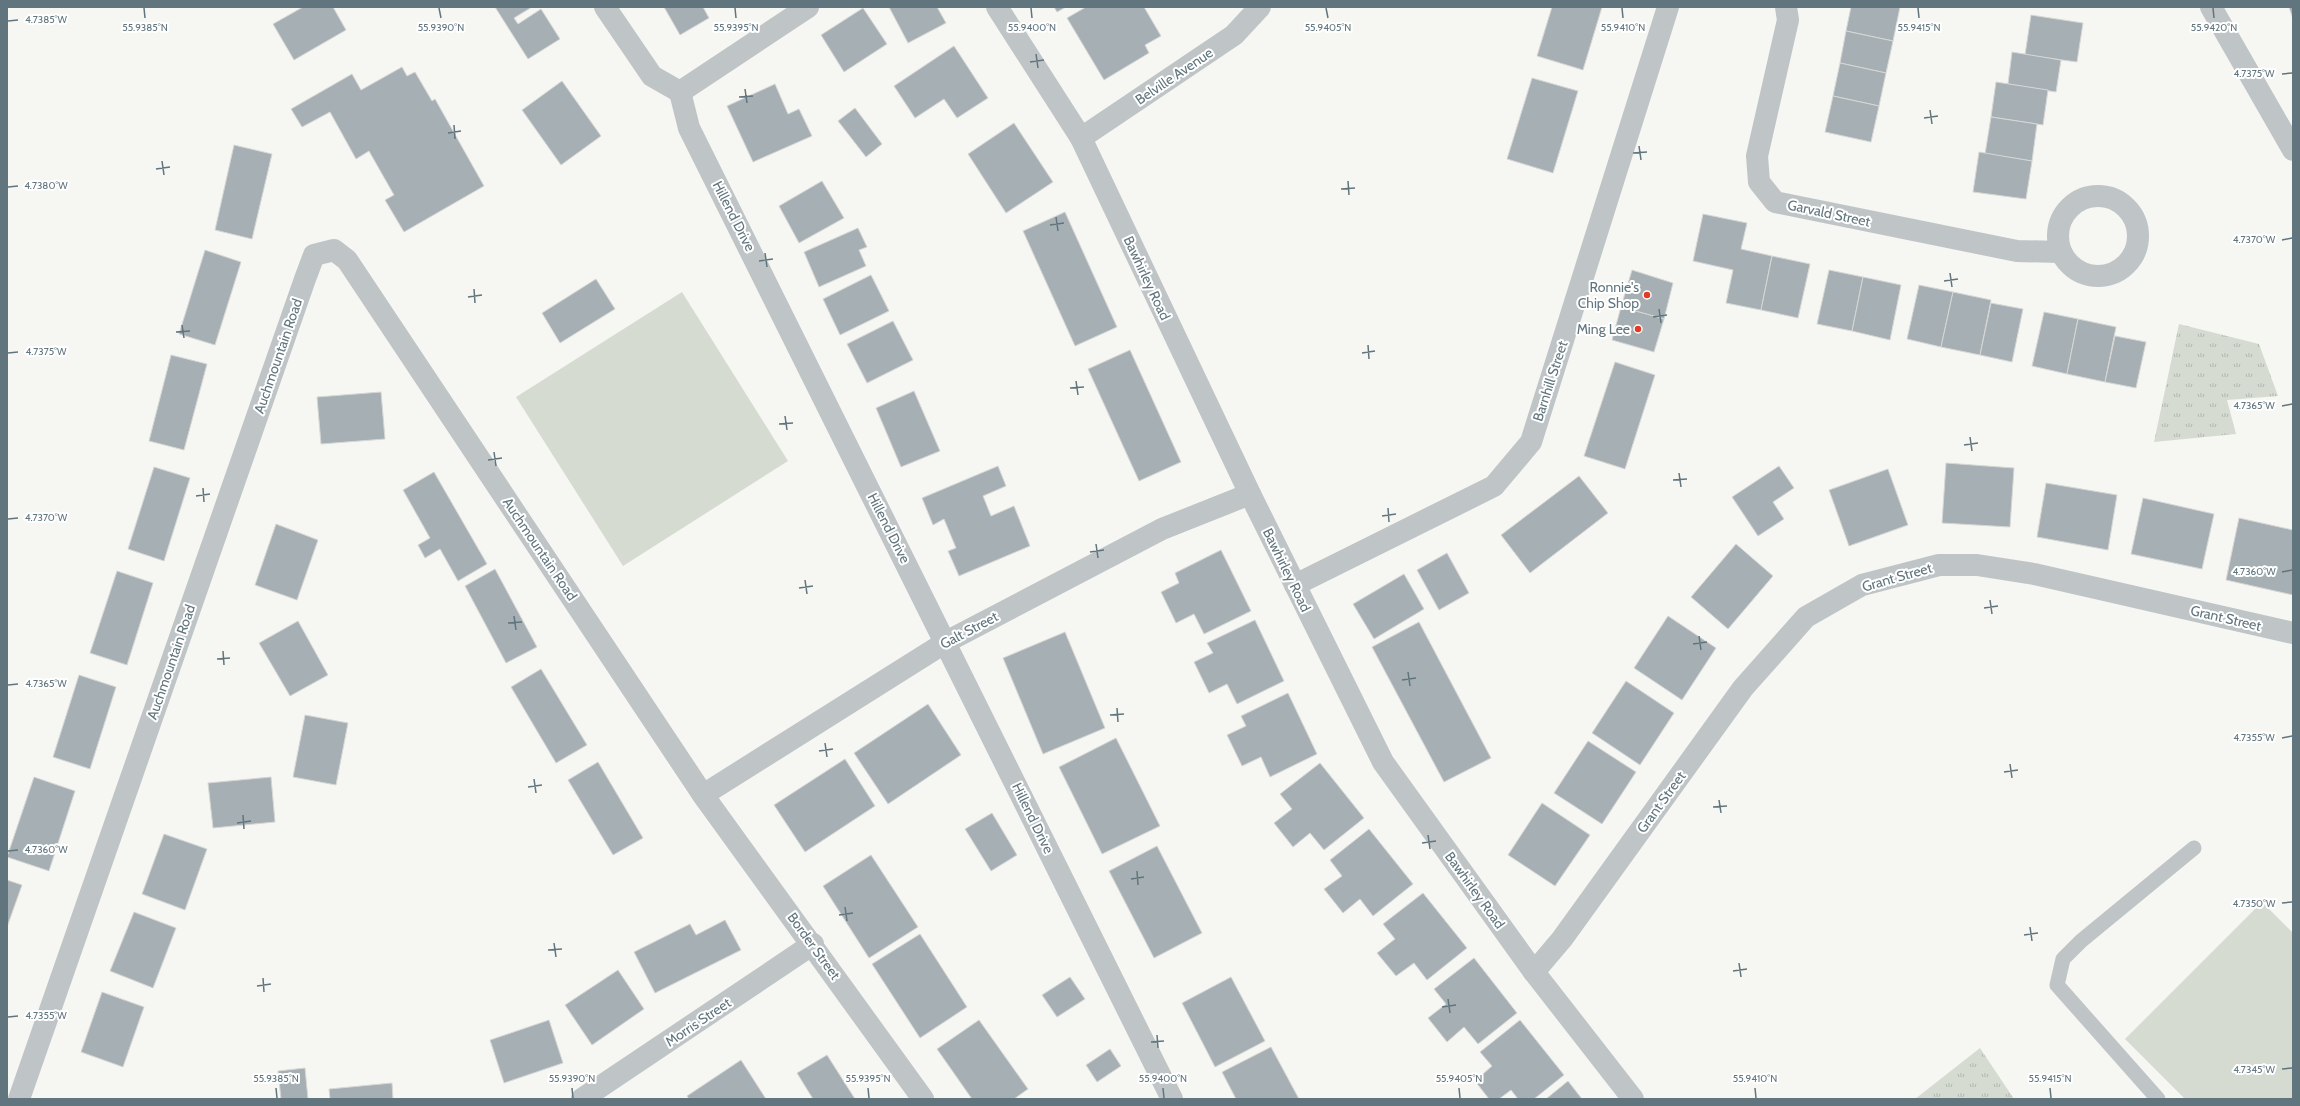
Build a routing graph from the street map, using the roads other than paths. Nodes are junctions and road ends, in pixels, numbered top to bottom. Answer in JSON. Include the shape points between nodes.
{"nodes":[{"id":1,"x":605,"y":7,"type":"edge"},
{"id":2,"x":808,"y":7,"type":"edge"},
{"id":3,"x":997,"y":7,"type":"edge"},
{"id":4,"x":1260,"y":7,"type":"edge"},
{"id":5,"x":1668,"y":7,"type":"edge"},
{"id":6,"x":1786,"y":7,"type":"edge"},
{"id":7,"x":2211,"y":7,"type":"edge"},
{"id":8,"x":680,"y":92,"type":"junction"},
{"id":9,"x":1082,"y":138,"type":"junction"},
{"id":10,"x":2293,"y":150,"type":"edge"},
{"id":11,"x":2061,"y":252,"type":"dead end"},
{"id":12,"x":1250,"y":494,"type":"junction"},
{"id":13,"x":1295,"y":585,"type":"junction"},
{"id":14,"x":2293,"y":633,"type":"edge"},
{"id":15,"x":946,"y":642,"type":"junction"},
{"id":16,"x":703,"y":795,"type":"junction"},
{"id":17,"x":2194,"y":848,"type":"dead end"},
{"id":18,"x":813,"y":944,"type":"junction"},
{"id":19,"x":1534,"y":972,"type":"junction"},
{"id":20,"x":19,"y":1099,"type":"edge"},
{"id":21,"x":582,"y":1099,"type":"edge"},
{"id":22,"x":923,"y":1099,"type":"edge"},
{"id":23,"x":1172,"y":1099,"type":"edge"},
{"id":24,"x":1633,"y":1099,"type":"edge"},
{"id":25,"x":2158,"y":1099,"type":"edge"}],
"edges":[{"from":1,"to":8,"type":"street","via":[[652,76]]},
{"from":2,"to":8,"type":"street"},
{"from":3,"to":9,"type":"street","name":"Bawhirley Road"},
{"from":4,"to":9,"type":"street","name":"Belville Avenue","via":[[1234,35]]},
{"from":5,"to":13,"type":"street","name":"Barnhill Street","via":[[1531,442],[1494,486]]},
{"from":6,"to":11,"type":"street","name":"Garvald Street","via":[[1788,20],[1757,156],[1759,182],[1775,202],[2017,251]]},
{"from":7,"to":10,"type":"street"},
{"from":8,"to":15,"type":"street","name":"Hillend Drive","via":[[689,128]]},
{"from":9,"to":12,"type":"street","name":"Bawhirley Road"},
{"from":12,"to":13,"type":"street","name":"Bawhirley Road"},
{"from":12,"to":15,"type":"street","name":"Galt Street","via":[[1162,529]]},
{"from":13,"to":19,"type":"street","name":"Bawhirley Road","via":[[1383,762]]},
{"from":14,"to":19,"type":"street","name":"Grant Street","via":[[2034,574],[1977,565],[1939,565],[1862,585],[1806,617],[1743,688],[1562,939]]},
{"from":15,"to":16,"type":"street","name":"Galt Street"},
{"from":15,"to":23,"type":"street","name":"Hillend Drive"},
{"from":16,"to":18,"type":"street","name":"Border Street"},
{"from":16,"to":20,"type":"street","name":"Auchmountain Road","via":[[347,260],[334,250],[314,255]]},
{"from":17,"to":25,"type":"lane","via":[[2081,941],[2063,959],[2057,985]]},
{"from":18,"to":21,"type":"street","name":"Morris Street"},
{"from":18,"to":22,"type":"street","name":"Border Street"},
{"from":19,"to":24,"type":"street","name":"Bawhirley Road"}]}
